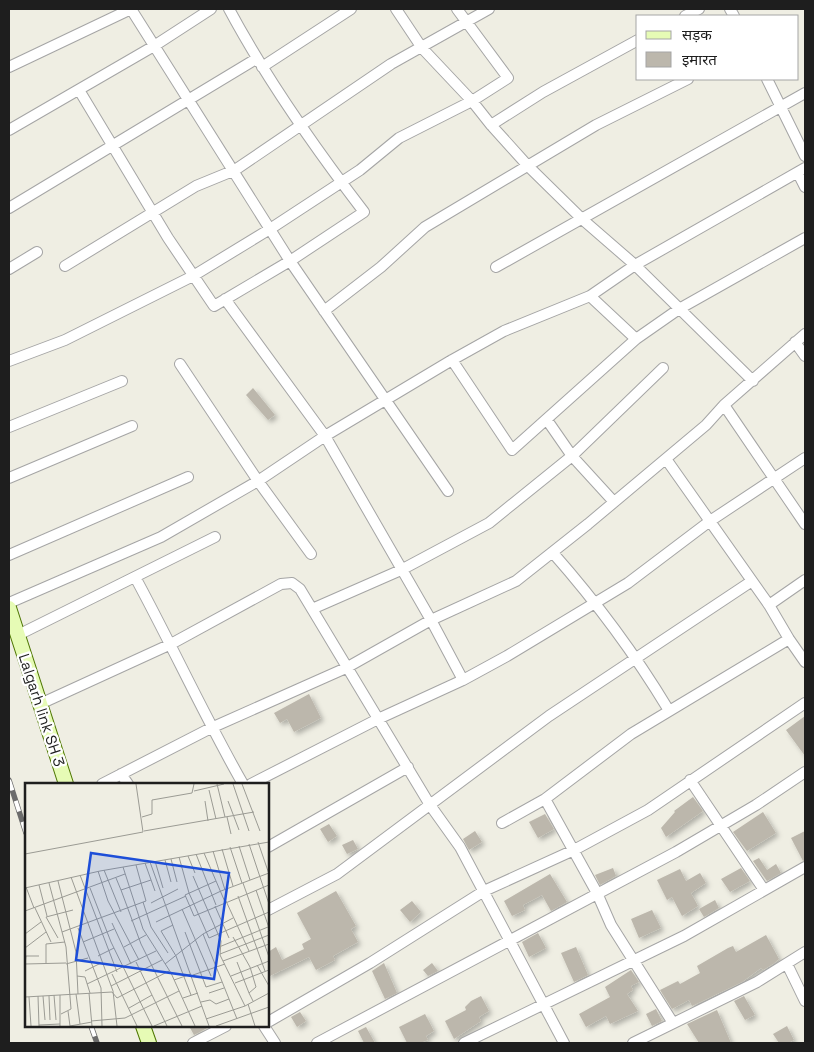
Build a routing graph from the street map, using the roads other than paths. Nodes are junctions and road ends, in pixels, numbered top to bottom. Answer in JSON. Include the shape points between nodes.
{"nodes":[{"id":1,"x":131,"y":9,"type":"edge"},
{"id":2,"x":210,"y":9,"type":"edge"},
{"id":3,"x":229,"y":9,"type":"edge"},
{"id":4,"x":351,"y":9,"type":"edge"},
{"id":5,"x":396,"y":9,"type":"edge"},
{"id":6,"x":457,"y":9,"type":"edge"},
{"id":7,"x":489,"y":9,"type":"edge"},
{"id":8,"x":699,"y":9,"type":"edge"},
{"id":9,"x":686,"y":15,"type":"edge"},
{"id":10,"x":466,"y":22,"type":"junction"},
{"id":11,"x":636,"y":41,"type":"edge"},
{"id":12,"x":154,"y":46,"type":"junction"},
{"id":13,"x":422,"y":48,"type":"junction"},
{"id":14,"x":259,"y":63,"type":"junction"},
{"id":15,"x":9,"y":67,"type":"edge"},
{"id":16,"x":686,"y":80,"type":"edge"},
{"id":17,"x":768,"y":80,"type":"edge"},
{"id":18,"x":79,"y":90,"type":"junction"},
{"id":19,"x":805,"y":93,"type":"edge"},
{"id":20,"x":188,"y":101,"type":"junction"},
{"id":21,"x":472,"y":101,"type":"junction"},
{"id":22,"x":782,"y":106,"type":"junction"},
{"id":23,"x":302,"y":125,"type":"junction"},
{"id":24,"x":490,"y":126,"type":"junction"},
{"id":25,"x":9,"y":130,"type":"edge"},
{"id":26,"x":112,"y":147,"type":"junction"},
{"id":27,"x":805,"y":156,"type":"edge"},
{"id":28,"x":528,"y":166,"type":"junction"},
{"id":29,"x":235,"y":170,"type":"junction"},
{"id":30,"x":802,"y":170,"type":"edge"},
{"id":31,"x":341,"y":182,"type":"junction"},
{"id":32,"x":805,"y":187,"type":"edge"},
{"id":33,"x":9,"y":208,"type":"edge"},
{"id":34,"x":153,"y":212,"type":"junction"},
{"id":35,"x":582,"y":219,"type":"junction"},
{"id":36,"x":270,"y":230,"type":"junction"},
{"id":37,"x":805,"y":238,"type":"edge"},
{"id":38,"x":37,"y":252,"type":"dead end"},
{"id":39,"x":290,"y":261,"type":"junction"},
{"id":40,"x":635,"y":265,"type":"junction"},
{"id":41,"x":65,"y":266,"type":"dead end"},
{"id":42,"x":496,"y":267,"type":"dead end"},
{"id":43,"x":9,"y":269,"type":"edge"},
{"id":44,"x":193,"y":276,"type":"junction"},
{"id":45,"x":590,"y":296,"type":"junction"},
{"id":46,"x":225,"y":299,"type":"junction"},
{"id":47,"x":679,"y":309,"type":"junction"},
{"id":48,"x":324,"y":310,"type":"junction"},
{"id":49,"x":805,"y":334,"type":"edge"},
{"id":50,"x":636,"y":339,"type":"junction"},
{"id":51,"x":795,"y":342,"type":"junction"},
{"id":52,"x":805,"y":356,"type":"edge"},
{"id":53,"x":452,"y":360,"type":"junction"},
{"id":54,"x":9,"y":362,"type":"edge"},
{"id":55,"x":180,"y":364,"type":"dead end"},
{"id":56,"x":663,"y":368,"type":"dead end"},
{"id":57,"x":122,"y":381,"type":"dead end"},
{"id":58,"x":752,"y":381,"type":"junction"},
{"id":59,"x":384,"y":400,"type":"junction"},
{"id":60,"x":724,"y":405,"type":"junction"},
{"id":61,"x":547,"y":420,"type":"junction"},
{"id":62,"x":132,"y":426,"type":"dead end"},
{"id":63,"x":9,"y":427,"type":"edge"},
{"id":64,"x":324,"y":436,"type":"junction"},
{"id":65,"x":572,"y":456,"type":"junction"},
{"id":66,"x":805,"y":458,"type":"edge"},
{"id":67,"x":666,"y":459,"type":"junction"},
{"id":68,"x":188,"y":477,"type":"dead end"},
{"id":69,"x":9,"y":478,"type":"edge"},
{"id":70,"x":775,"y":480,"type":"junction"},
{"id":71,"x":258,"y":481,"type":"junction"},
{"id":72,"x":448,"y":491,"type":"dead end"},
{"id":73,"x":614,"y":502,"type":"junction"},
{"id":74,"x":710,"y":521,"type":"junction"},
{"id":75,"x":805,"y":524,"type":"edge"},
{"id":76,"x":215,"y":537,"type":"dead end"},
{"id":77,"x":553,"y":553,"type":"junction"},
{"id":78,"x":311,"y":554,"type":"dead end"},
{"id":79,"x":9,"y":555,"type":"edge"},
{"id":80,"x":401,"y":570,"type":"junction"},
{"id":81,"x":135,"y":577,"type":"junction"},
{"id":82,"x":805,"y":580,"type":"edge"},
{"id":83,"x":752,"y":581,"type":"junction"},
{"id":84,"x":9,"y":603,"type":"edge"},
{"id":85,"x":597,"y":603,"type":"junction"},
{"id":86,"x":769,"y":605,"type":"junction"},
{"id":87,"x":9,"y":608,"type":"edge"},
{"id":88,"x":312,"y":609,"type":"junction"},
{"id":89,"x":431,"y":620,"type":"junction"},
{"id":90,"x":18,"y":635,"type":"junction"},
{"id":91,"x":788,"y":639,"type":"junction"},
{"id":92,"x":171,"y":644,"type":"junction"},
{"id":93,"x":637,"y":657,"type":"junction"},
{"id":94,"x":805,"y":662,"type":"edge"},
{"id":95,"x":346,"y":668,"type":"junction"},
{"id":96,"x":463,"y":680,"type":"junction"},
{"id":97,"x":805,"y":703,"type":"edge"},
{"id":98,"x":40,"y":704,"type":"junction"},
{"id":99,"x":668,"y":709,"type":"junction"},
{"id":100,"x":378,"y":719,"type":"junction"},
{"id":101,"x":211,"y":728,"type":"junction"},
{"id":102,"x":408,"y":767,"type":"junction"},
{"id":103,"x":805,"y":772,"type":"edge"},
{"id":104,"x":121,"y":774,"type":"junction"},
{"id":105,"x":690,"y":780,"type":"junction"},
{"id":106,"x":66,"y":783,"type":"edge"},
{"id":107,"x":104,"y":783,"type":"edge"},
{"id":108,"x":127,"y":783,"type":"edge"},
{"id":109,"x":242,"y":783,"type":"edge"},
{"id":110,"x":252,"y":783,"type":"edge"},
{"id":111,"x":546,"y":799,"type":"junction"},
{"id":112,"x":430,"y":805,"type":"junction"},
{"id":113,"x":502,"y":823,"type":"dead end"},
{"id":114,"x":720,"y":826,"type":"junction"},
{"id":115,"x":269,"y":846,"type":"edge"},
{"id":116,"x":574,"y":850,"type":"junction"},
{"id":117,"x":805,"y":867,"type":"edge"},
{"id":118,"x":764,"y":890,"type":"junction"},
{"id":119,"x":484,"y":891,"type":"junction"},
{"id":120,"x":597,"y":893,"type":"junction"},
{"id":121,"x":269,"y":909,"type":"edge"},
{"id":122,"x":510,"y":939,"type":"junction"},
{"id":123,"x":805,"y":952,"type":"edge"},
{"id":124,"x":635,"y":959,"type":"junction"},
{"id":125,"x":787,"y":964,"type":"junction"},
{"id":126,"x":805,"y":1001,"type":"edge"},
{"id":127,"x":544,"y":1005,"type":"junction"},
{"id":128,"x":269,"y":1021,"type":"edge"},
{"id":129,"x":673,"y":1023,"type":"junction"},
{"id":130,"x":143,"y":1027,"type":"edge"},
{"id":131,"x":224,"y":1027,"type":"edge"},
{"id":132,"x":265,"y":1027,"type":"edge"},
{"id":133,"x":149,"y":1043,"type":"edge"},
{"id":134,"x":193,"y":1043,"type":"edge"},
{"id":135,"x":275,"y":1043,"type":"edge"},
{"id":136,"x":317,"y":1043,"type":"edge"},
{"id":137,"x":464,"y":1043,"type":"edge"},
{"id":138,"x":564,"y":1043,"type":"edge"},
{"id":139,"x":633,"y":1043,"type":"edge"}],
"edges":[{"from":1,"to":12,"type":"street"},
{"from":1,"to":15,"type":"street"},
{"from":2,"to":12,"type":"street"},
{"from":3,"to":14,"type":"street"},
{"from":4,"to":14,"type":"street"},
{"from":5,"to":13,"type":"street"},
{"from":6,"to":10,"type":"street"},
{"from":7,"to":10,"type":"street"},
{"from":8,"to":9,"type":"street"},
{"from":10,"to":13,"type":"street"},
{"from":10,"to":21,"type":"street","via":[[508,78]]},
{"from":11,"to":24,"type":"street","via":[[543,92]]},
{"from":12,"to":18,"type":"street"},
{"from":12,"to":20,"type":"street"},
{"from":13,"to":21,"type":"street"},
{"from":13,"to":23,"type":"street","via":[[391,64]]},
{"from":14,"to":20,"type":"street"},
{"from":14,"to":23,"type":"street"},
{"from":16,"to":28,"type":"street","via":[[596,125]]},
{"from":17,"to":22,"type":"street"},
{"from":18,"to":25,"type":"street"},
{"from":18,"to":26,"type":"street"},
{"from":19,"to":22,"type":"street"},
{"from":20,"to":26,"type":"street"},
{"from":20,"to":29,"type":"street"},
{"from":21,"to":24,"type":"street"},
{"from":21,"to":31,"type":"street","via":[[399,138]]},
{"from":22,"to":27,"type":"street"},
{"from":22,"to":35,"type":"street"},
{"from":23,"to":29,"type":"street"},
{"from":23,"to":31,"type":"street"},
{"from":24,"to":28,"type":"street"},
{"from":26,"to":33,"type":"street"},
{"from":26,"to":34,"type":"street"},
{"from":28,"to":35,"type":"street"},
{"from":28,"to":48,"type":"street","via":[[425,227]]},
{"from":29,"to":34,"type":"street","via":[[196,186]]},
{"from":29,"to":36,"type":"street"},
{"from":30,"to":32,"type":"street"},
{"from":30,"to":40,"type":"street"},
{"from":31,"to":36,"type":"street"},
{"from":31,"to":39,"type":"street","via":[[364,212]]},
{"from":34,"to":41,"type":"street"},
{"from":34,"to":44,"type":"street"},
{"from":35,"to":40,"type":"street"},
{"from":35,"to":42,"type":"street"},
{"from":36,"to":39,"type":"street"},
{"from":36,"to":44,"type":"street"},
{"from":37,"to":47,"type":"street"},
{"from":38,"to":43,"type":"street"},
{"from":39,"to":46,"type":"street"},
{"from":39,"to":48,"type":"street"},
{"from":40,"to":45,"type":"street"},
{"from":40,"to":47,"type":"street"},
{"from":44,"to":46,"type":"street","via":[[214,306]]},
{"from":44,"to":54,"type":"street","via":[[65,340]]},
{"from":45,"to":50,"type":"street"},
{"from":45,"to":53,"type":"street","via":[[504,331]]},
{"from":46,"to":64,"type":"street"},
{"from":47,"to":50,"type":"street"},
{"from":47,"to":58,"type":"street"},
{"from":48,"to":59,"type":"street"},
{"from":49,"to":51,"type":"street"},
{"from":50,"to":61,"type":"street"},
{"from":51,"to":52,"type":"street"},
{"from":51,"to":58,"type":"street"},
{"from":53,"to":59,"type":"street"},
{"from":53,"to":61,"type":"street","via":[[512,450]]},
{"from":55,"to":71,"type":"street"},
{"from":56,"to":65,"type":"street"},
{"from":57,"to":63,"type":"street"},
{"from":58,"to":60,"type":"street"},
{"from":59,"to":64,"type":"street"},
{"from":59,"to":72,"type":"street"},
{"from":60,"to":67,"type":"street"},
{"from":60,"to":70,"type":"street"},
{"from":61,"to":65,"type":"street"},
{"from":62,"to":69,"type":"street"},
{"from":64,"to":71,"type":"street"},
{"from":64,"to":80,"type":"street"},
{"from":65,"to":73,"type":"street"},
{"from":65,"to":80,"type":"street","via":[[489,523]]},
{"from":66,"to":70,"type":"street"},
{"from":67,"to":73,"type":"street"},
{"from":67,"to":74,"type":"street"},
{"from":68,"to":79,"type":"street"},
{"from":70,"to":74,"type":"street"},
{"from":70,"to":75,"type":"street"},
{"from":71,"to":78,"type":"street"},
{"from":71,"to":84,"type":"street","via":[[161,537]]},
{"from":73,"to":77,"type":"street"},
{"from":74,"to":83,"type":"street"},
{"from":74,"to":85,"type":"street"},
{"from":76,"to":81,"type":"street"},
{"from":77,"to":85,"type":"street"},
{"from":77,"to":89,"type":"street","via":[[516,580]]},
{"from":80,"to":88,"type":"street"},
{"from":80,"to":89,"type":"street"},
{"from":81,"to":90,"type":"street"},
{"from":81,"to":92,"type":"street"},
{"from":82,"to":86,"type":"street"},
{"from":83,"to":86,"type":"street"},
{"from":83,"to":93,"type":"street"},
{"from":85,"to":93,"type":"street"},
{"from":85,"to":96,"type":"street"},
{"from":86,"to":91,"type":"street"},
{"from":87,"to":90,"type":"street","name":"Lalgarh link SH 3"},
{"from":88,"to":92,"type":"street","via":[[300,589],[292,583],[281,584]]},
{"from":88,"to":95,"type":"street"},
{"from":89,"to":95,"type":"street"},
{"from":89,"to":96,"type":"street"},
{"from":90,"to":98,"type":"street","name":"Lalgarh link SH 3"},
{"from":91,"to":94,"type":"street"},
{"from":91,"to":99,"type":"street"},
{"from":92,"to":98,"type":"street"},
{"from":92,"to":101,"type":"street"},
{"from":93,"to":99,"type":"street"},
{"from":93,"to":112,"type":"street","via":[[549,716]]},
{"from":95,"to":100,"type":"street"},
{"from":95,"to":101,"type":"street"},
{"from":96,"to":100,"type":"street"},
{"from":97,"to":105,"type":"street"},
{"from":98,"to":106,"type":"street","name":"Lalgarh link SH 3"},
{"from":99,"to":111,"type":"street"},
{"from":100,"to":102,"type":"street"},
{"from":100,"to":110,"type":"street"},
{"from":101,"to":104,"type":"street"},
{"from":101,"to":109,"type":"street"},
{"from":102,"to":112,"type":"street"},
{"from":102,"to":115,"type":"street"},
{"from":103,"to":114,"type":"street"},
{"from":104,"to":107,"type":"street"},
{"from":104,"to":108,"type":"street"},
{"from":105,"to":114,"type":"street"},
{"from":105,"to":116,"type":"street","via":[[648,810]]},
{"from":111,"to":113,"type":"street"},
{"from":111,"to":116,"type":"street"},
{"from":112,"to":119,"type":"street","via":[[460,847]]},
{"from":112,"to":121,"type":"street","via":[[338,874]]},
{"from":114,"to":118,"type":"street"},
{"from":114,"to":120,"type":"street"},
{"from":116,"to":119,"type":"street"},
{"from":116,"to":120,"type":"street"},
{"from":117,"to":118,"type":"street"},
{"from":118,"to":124,"type":"street","via":[[684,936]]},
{"from":119,"to":122,"type":"street"},
{"from":119,"to":128,"type":"street"},
{"from":120,"to":122,"type":"street"},
{"from":120,"to":124,"type":"street","via":[[611,925]]},
{"from":122,"to":127,"type":"street"},
{"from":122,"to":136,"type":"street"},
{"from":123,"to":125,"type":"street"},
{"from":124,"to":127,"type":"street"},
{"from":124,"to":129,"type":"street"},
{"from":125,"to":126,"type":"street"},
{"from":125,"to":129,"type":"street"},
{"from":127,"to":137,"type":"street"},
{"from":127,"to":138,"type":"street"},
{"from":129,"to":139,"type":"street"},
{"from":130,"to":133,"type":"street"},
{"from":131,"to":134,"type":"street"},
{"from":132,"to":135,"type":"street"}]}
